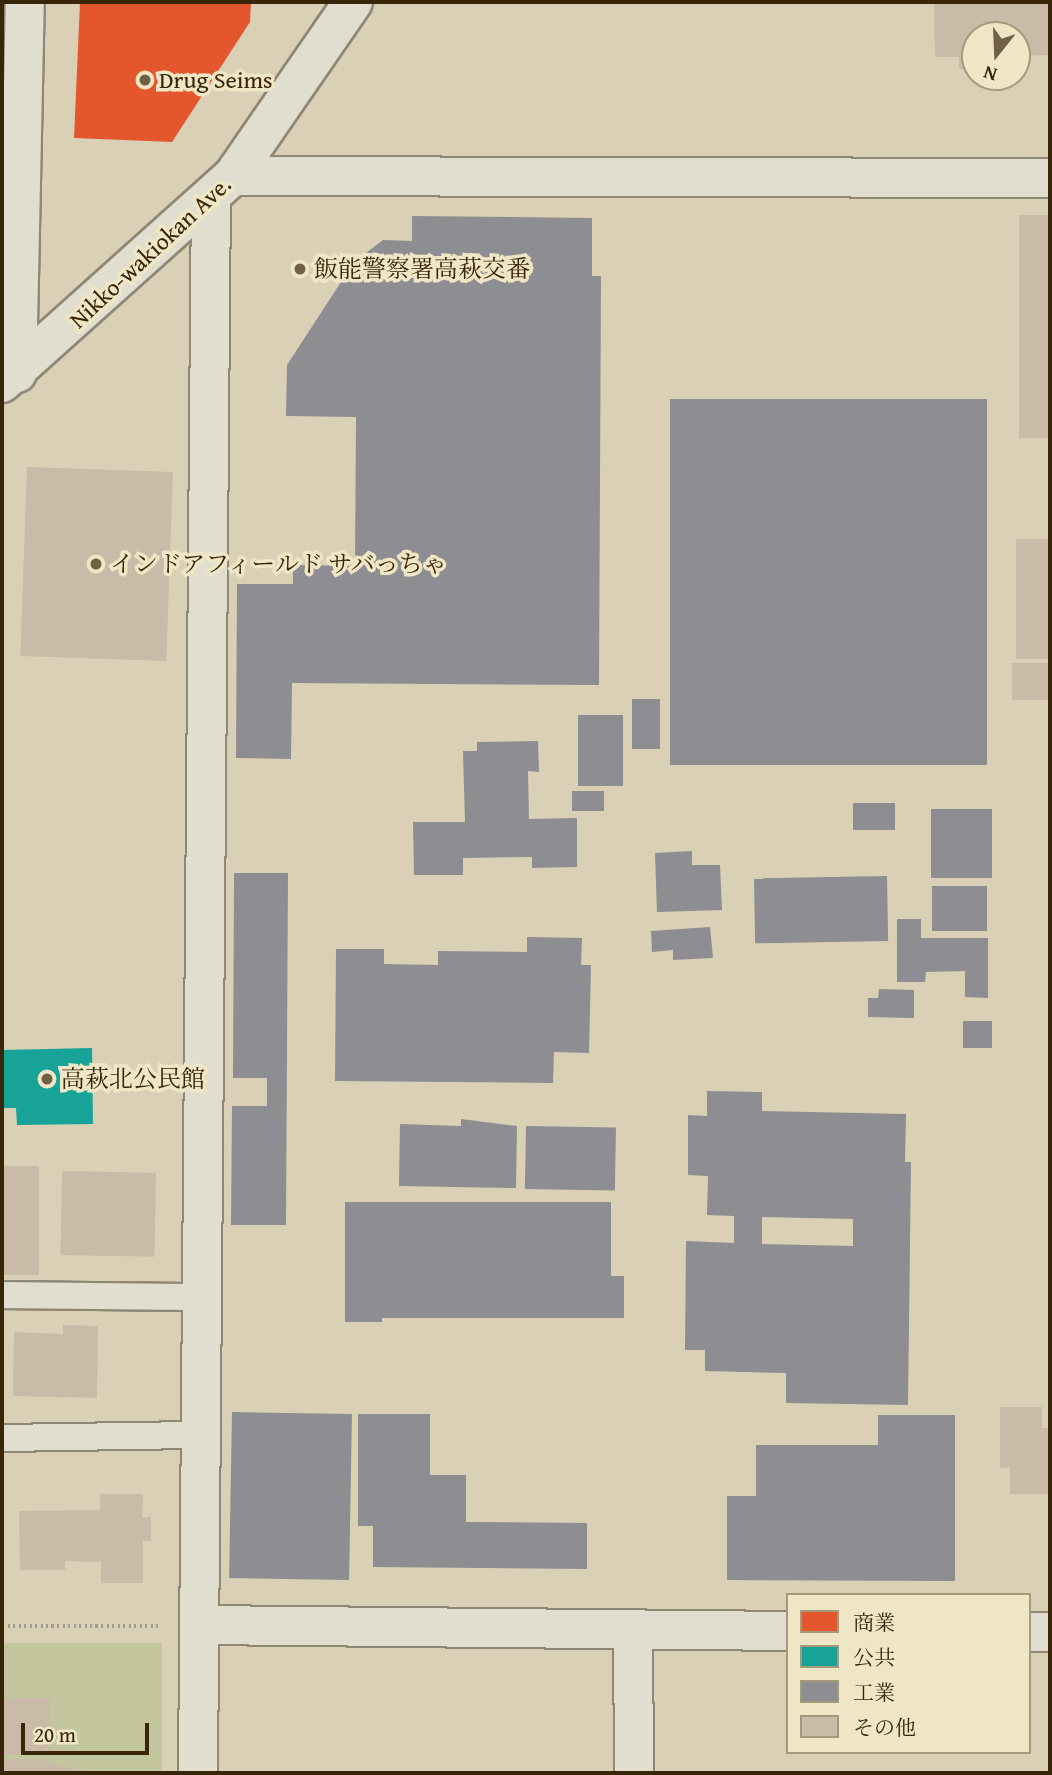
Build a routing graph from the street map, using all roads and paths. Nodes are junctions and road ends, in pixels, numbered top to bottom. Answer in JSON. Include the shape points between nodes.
{"nodes":[{"id":1,"x":26,"y":2,"type":"edge"},
{"id":2,"x":353,"y":2,"type":"edge"},
{"id":3,"x":1050,"y":178,"type":"edge"},
{"id":4,"x":222,"y":187,"type":"junction"},
{"id":5,"x":9,"y":378,"type":"edge"},
{"id":6,"x":2,"y":1295,"type":"edge"},
{"id":7,"x":200,"y":1297,"type":"junction"},
{"id":8,"x":199,"y":1435,"type":"junction"},
{"id":9,"x":2,"y":1438,"type":"edge"},
{"id":10,"x":2,"y":1626,"type":"edge"},
{"id":11,"x":186,"y":1626,"type":"junction"},
{"id":12,"x":633,"y":1630,"type":"junction"},
{"id":13,"x":786,"y":1630,"type":"edge"},
{"id":14,"x":1031,"y":1632,"type":"edge"},
{"id":15,"x":1050,"y":1632,"type":"edge"},
{"id":16,"x":198,"y":1773,"type":"edge"},
{"id":17,"x":634,"y":1773,"type":"edge"}],
"edges":[{"from":1,"to":5,"type":"street"},
{"from":2,"to":4,"type":"street","name":"Nikko-wakiokan Ave."},
{"from":3,"to":4,"type":"street"},
{"from":4,"to":5,"type":"street","name":"Nikko-wakiokan Ave."},
{"from":4,"to":7,"type":"street"},
{"from":6,"to":7,"type":"lane"},
{"from":7,"to":8,"type":"street"},
{"from":8,"to":9,"type":"lane"},
{"from":8,"to":11,"type":"street"},
{"from":10,"to":11,"type":"path"},
{"from":11,"to":12,"type":"street"},
{"from":11,"to":16,"type":"street"},
{"from":12,"to":13,"type":"street"},
{"from":12,"to":17,"type":"street"},
{"from":14,"to":15,"type":"street"}]}
